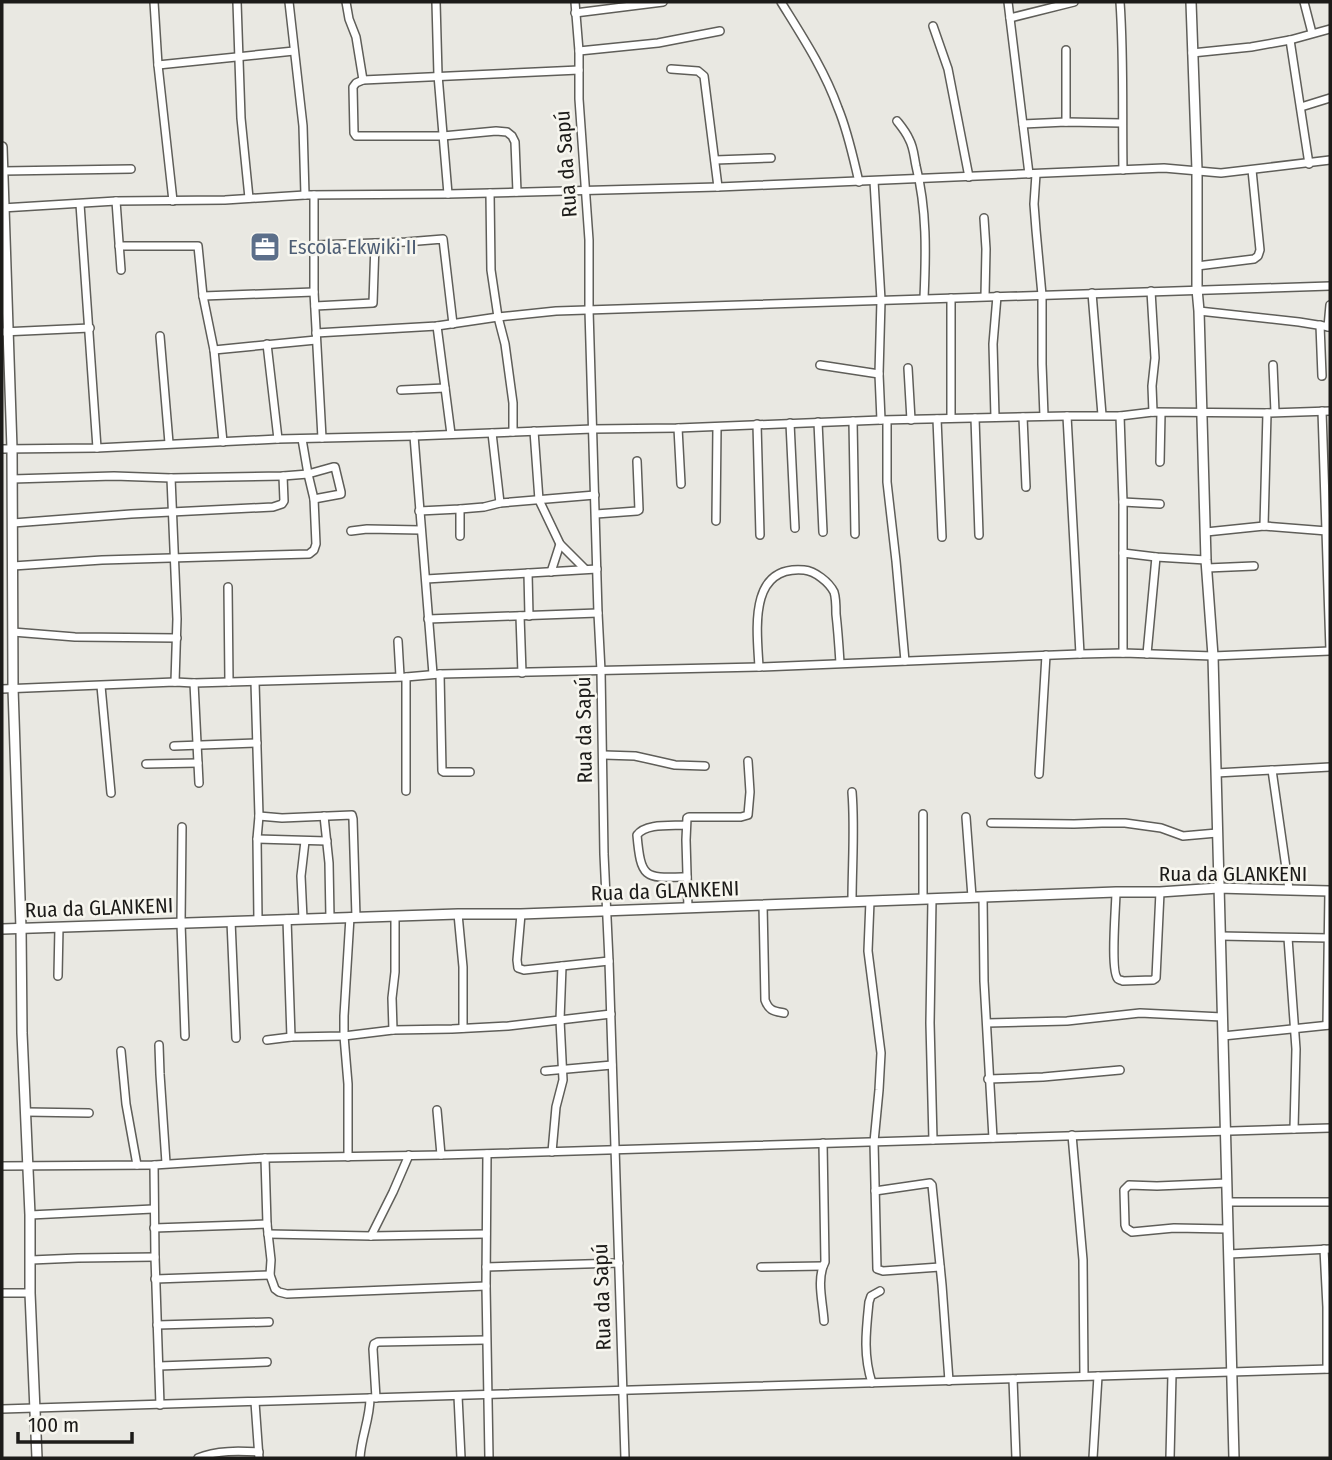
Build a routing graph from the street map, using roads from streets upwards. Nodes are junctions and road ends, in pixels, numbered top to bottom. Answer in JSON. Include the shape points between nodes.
{"nodes":[{"id":1,"x":154,"y":2,"type":"edge"},
{"id":2,"x":237,"y":2,"type":"edge"},
{"id":3,"x":289,"y":2,"type":"edge"},
{"id":4,"x":346,"y":2,"type":"edge"},
{"id":5,"x":436,"y":2,"type":"edge"},
{"id":6,"x":575,"y":2,"type":"edge"},
{"id":7,"x":663,"y":2,"type":"edge"},
{"id":8,"x":781,"y":2,"type":"edge"},
{"id":9,"x":1009,"y":2,"type":"edge"},
{"id":10,"x":1074,"y":2,"type":"edge"},
{"id":11,"x":1120,"y":2,"type":"edge"},
{"id":12,"x":1191,"y":2,"type":"edge"},
{"id":13,"x":1304,"y":2,"type":"edge"},
{"id":14,"x":575,"y":13,"type":"junction"},
{"id":15,"x":1010,"y":18,"type":"junction"},
{"id":16,"x":933,"y":26,"type":"dead end"},
{"id":17,"x":1330,"y":29,"type":"edge"},
{"id":18,"x":720,"y":31,"type":"dead end"},
{"id":19,"x":1312,"y":33,"type":"junction"},
{"id":20,"x":1290,"y":40,"type":"junction"},
{"id":21,"x":1066,"y":50,"type":"dead end"},
{"id":22,"x":294,"y":51,"type":"junction"},
{"id":23,"x":579,"y":51,"type":"junction"},
{"id":24,"x":1192,"y":53,"type":"junction"},
{"id":25,"x":238,"y":56,"type":"junction"},
{"id":26,"x":159,"y":65,"type":"junction"},
{"id":27,"x":671,"y":69,"type":"dead end"},
{"id":28,"x":579,"y":70,"type":"junction"},
{"id":29,"x":438,"y":75,"type":"junction"},
{"id":30,"x":363,"y":80,"type":"junction"},
{"id":31,"x":1330,"y":98,"type":"edge"},
{"id":32,"x":1301,"y":107,"type":"junction"},
{"id":33,"x":897,"y":121,"type":"dead end"},
{"id":34,"x":1066,"y":122,"type":"junction"},
{"id":35,"x":1122,"y":123,"type":"junction"},
{"id":36,"x":1023,"y":124,"type":"junction"},
{"id":37,"x":443,"y":136,"type":"junction"},
{"id":38,"x":2,"y":147,"type":"edge"},
{"id":39,"x":771,"y":158,"type":"dead end"},
{"id":40,"x":715,"y":160,"type":"junction"},
{"id":41,"x":1330,"y":160,"type":"edge"},
{"id":42,"x":1309,"y":164,"type":"junction"},
{"id":43,"x":131,"y":169,"type":"dead end"},
{"id":44,"x":1123,"y":170,"type":"junction"},
{"id":45,"x":1197,"y":170,"type":"junction"},
{"id":46,"x":1252,"y":170,"type":"junction"},
{"id":47,"x":3,"y":171,"type":"edge"},
{"id":48,"x":1032,"y":174,"type":"junction"},
{"id":49,"x":969,"y":177,"type":"junction"},
{"id":50,"x":920,"y":179,"type":"junction"},
{"id":51,"x":874,"y":181,"type":"junction"},
{"id":52,"x":859,"y":182,"type":"junction"},
{"id":53,"x":718,"y":187,"type":"junction"},
{"id":54,"x":586,"y":190,"type":"junction"},
{"id":55,"x":517,"y":192,"type":"junction"},
{"id":56,"x":491,"y":193,"type":"junction"},
{"id":57,"x":448,"y":194,"type":"junction"},
{"id":58,"x":305,"y":195,"type":"junction"},
{"id":59,"x":314,"y":195,"type":"junction"},
{"id":60,"x":249,"y":198,"type":"junction"},
{"id":61,"x":116,"y":201,"type":"junction"},
{"id":62,"x":173,"y":201,"type":"junction"},
{"id":63,"x":80,"y":204,"type":"junction"},
{"id":64,"x":3,"y":208,"type":"edge"},
{"id":65,"x":984,"y":218,"type":"dead end"},
{"id":66,"x":374,"y":243,"type":"junction"},
{"id":67,"x":315,"y":245,"type":"junction"},
{"id":68,"x":119,"y":246,"type":"junction"},
{"id":69,"x":1197,"y":266,"type":"junction"},
{"id":70,"x":121,"y":270,"type":"dead end"},
{"id":71,"x":1330,"y":286,"type":"edge"},
{"id":72,"x":1197,"y":289,"type":"junction"},
{"id":73,"x":314,"y":292,"type":"junction"},
{"id":74,"x":1151,"y":292,"type":"junction"},
{"id":75,"x":1091,"y":293,"type":"junction"},
{"id":76,"x":1042,"y":295,"type":"junction"},
{"id":77,"x":203,"y":296,"type":"junction"},
{"id":78,"x":985,"y":296,"type":"junction"},
{"id":79,"x":997,"y":296,"type":"junction"},
{"id":80,"x":924,"y":298,"type":"junction"},
{"id":81,"x":951,"y":298,"type":"junction"},
{"id":82,"x":881,"y":300,"type":"junction"},
{"id":83,"x":1330,"y":305,"type":"edge"},
{"id":84,"x":315,"y":306,"type":"junction"},
{"id":85,"x":589,"y":310,"type":"junction"},
{"id":86,"x":1199,"y":311,"type":"junction"},
{"id":87,"x":498,"y":317,"type":"junction"},
{"id":88,"x":453,"y":324,"type":"junction"},
{"id":89,"x":437,"y":326,"type":"junction"},
{"id":90,"x":1326,"y":327,"type":"edge"},
{"id":91,"x":90,"y":328,"type":"junction"},
{"id":92,"x":4,"y":332,"type":"edge"},
{"id":93,"x":160,"y":337,"type":"dead end"},
{"id":94,"x":316,"y":337,"type":"junction"},
{"id":95,"x":267,"y":344,"type":"junction"},
{"id":96,"x":214,"y":350,"type":"junction"},
{"id":97,"x":820,"y":365,"type":"dead end"},
{"id":98,"x":1273,"y":365,"type":"dead end"},
{"id":99,"x":908,"y":368,"type":"dead end"},
{"id":100,"x":879,"y":374,"type":"junction"},
{"id":101,"x":1322,"y":376,"type":"dead end"},
{"id":102,"x":445,"y":388,"type":"junction"},
{"id":103,"x":401,"y":390,"type":"dead end"},
{"id":104,"x":1326,"y":411,"type":"edge"},
{"id":105,"x":1157,"y":412,"type":"junction"},
{"id":106,"x":1202,"y":412,"type":"junction"},
{"id":107,"x":1271,"y":412,"type":"junction"},
{"id":108,"x":1068,"y":415,"type":"junction"},
{"id":109,"x":1102,"y":415,"type":"junction"},
{"id":110,"x":1044,"y":416,"type":"junction"},
{"id":111,"x":1120,"y":416,"type":"junction"},
{"id":112,"x":995,"y":417,"type":"junction"},
{"id":113,"x":1023,"y":417,"type":"junction"},
{"id":114,"x":951,"y":418,"type":"junction"},
{"id":115,"x":975,"y":418,"type":"junction"},
{"id":116,"x":937,"y":419,"type":"junction"},
{"id":117,"x":884,"y":420,"type":"junction"},
{"id":118,"x":911,"y":420,"type":"junction"},
{"id":119,"x":853,"y":421,"type":"junction"},
{"id":120,"x":818,"y":422,"type":"junction"},
{"id":121,"x":790,"y":423,"type":"junction"},
{"id":122,"x":757,"y":424,"type":"junction"},
{"id":123,"x":717,"y":427,"type":"junction"},
{"id":124,"x":678,"y":428,"type":"junction"},
{"id":125,"x":593,"y":429,"type":"junction"},
{"id":126,"x":534,"y":431,"type":"junction"},
{"id":127,"x":513,"y":432,"type":"junction"},
{"id":128,"x":492,"y":433,"type":"junction"},
{"id":129,"x":451,"y":434,"type":"junction"},
{"id":130,"x":414,"y":436,"type":"junction"},
{"id":131,"x":322,"y":438,"type":"junction"},
{"id":132,"x":278,"y":439,"type":"junction"},
{"id":133,"x":302,"y":439,"type":"junction"},
{"id":134,"x":223,"y":442,"type":"junction"},
{"id":135,"x":169,"y":443,"type":"junction"},
{"id":136,"x":97,"y":448,"type":"junction"},
{"id":137,"x":7,"y":449,"type":"edge"},
{"id":138,"x":637,"y":461,"type":"dead end"},
{"id":139,"x":1160,"y":462,"type":"dead end"},
{"id":140,"x":308,"y":474,"type":"junction"},
{"id":141,"x":284,"y":476,"type":"junction"},
{"id":142,"x":171,"y":478,"type":"junction"},
{"id":143,"x":12,"y":479,"type":"junction"},
{"id":144,"x":681,"y":484,"type":"dead end"},
{"id":145,"x":1026,"y":487,"type":"dead end"},
{"id":146,"x":595,"y":495,"type":"junction"},
{"id":147,"x":314,"y":499,"type":"junction"},
{"id":148,"x":540,"y":500,"type":"junction"},
{"id":149,"x":1123,"y":502,"type":"junction"},
{"id":150,"x":500,"y":503,"type":"junction"},
{"id":151,"x":1160,"y":504,"type":"dead end"},
{"id":152,"x":460,"y":509,"type":"junction"},
{"id":153,"x":419,"y":510,"type":"junction"},
{"id":154,"x":172,"y":513,"type":"junction"},
{"id":155,"x":596,"y":514,"type":"junction"},
{"id":156,"x":716,"y":522,"type":"dead end"},
{"id":157,"x":13,"y":523,"type":"junction"},
{"id":158,"x":1264,"y":526,"type":"junction"},
{"id":159,"x":795,"y":528,"type":"dead end"},
{"id":160,"x":421,"y":530,"type":"junction"},
{"id":161,"x":1327,"y":530,"type":"junction"},
{"id":162,"x":351,"y":531,"type":"dead end"},
{"id":163,"x":823,"y":531,"type":"dead end"},
{"id":164,"x":1206,"y":532,"type":"junction"},
{"id":165,"x":760,"y":534,"type":"dead end"},
{"id":166,"x":855,"y":534,"type":"dead end"},
{"id":167,"x":460,"y":536,"type":"dead end"},
{"id":168,"x":979,"y":536,"type":"dead end"},
{"id":169,"x":942,"y":537,"type":"dead end"},
{"id":170,"x":560,"y":544,"type":"junction"},
{"id":171,"x":1123,"y":553,"type":"junction"},
{"id":172,"x":1156,"y":557,"type":"junction"},
{"id":173,"x":175,"y":559,"type":"junction"},
{"id":174,"x":1207,"y":564,"type":"junction"},
{"id":175,"x":13,"y":566,"type":"junction"},
{"id":176,"x":1254,"y":566,"type":"dead end"},
{"id":177,"x":586,"y":569,"type":"junction"},
{"id":178,"x":597,"y":569,"type":"junction"},
{"id":179,"x":551,"y":572,"type":"junction"},
{"id":180,"x":528,"y":573,"type":"junction"},
{"id":181,"x":426,"y":579,"type":"junction"},
{"id":182,"x":228,"y":587,"type":"dead end"},
{"id":183,"x":1330,"y":596,"type":"edge"},
{"id":184,"x":598,"y":613,"type":"junction"},
{"id":185,"x":529,"y":615,"type":"junction"},
{"id":186,"x":520,"y":616,"type":"junction"},
{"id":187,"x":428,"y":619,"type":"junction"},
{"id":188,"x":13,"y":632,"type":"junction"},
{"id":189,"x":177,"y":638,"type":"junction"},
{"id":190,"x":398,"y":641,"type":"dead end"},
{"id":191,"x":1330,"y":651,"type":"edge"},
{"id":192,"x":1123,"y":653,"type":"junction"},
{"id":193,"x":1080,"y":654,"type":"junction"},
{"id":194,"x":1147,"y":654,"type":"junction"},
{"id":195,"x":1046,"y":656,"type":"junction"},
{"id":196,"x":1213,"y":656,"type":"junction"},
{"id":197,"x":905,"y":661,"type":"junction"},
{"id":198,"x":840,"y":663,"type":"junction"},
{"id":199,"x":759,"y":667,"type":"junction"},
{"id":200,"x":601,"y":671,"type":"junction"},
{"id":201,"x":522,"y":673,"type":"junction"},
{"id":202,"x":437,"y":674,"type":"junction"},
{"id":203,"x":403,"y":677,"type":"junction"},
{"id":204,"x":175,"y":682,"type":"junction"},
{"id":205,"x":229,"y":682,"type":"junction"},
{"id":206,"x":255,"y":682,"type":"junction"},
{"id":207,"x":194,"y":683,"type":"junction"},
{"id":208,"x":101,"y":686,"type":"junction"},
{"id":209,"x":2,"y":688,"type":"edge"},
{"id":210,"x":13,"y":688,"type":"junction"},
{"id":211,"x":257,"y":743,"type":"junction"},
{"id":212,"x":197,"y":745,"type":"junction"},
{"id":213,"x":174,"y":746,"type":"dead end"},
{"id":214,"x":604,"y":755,"type":"junction"},
{"id":215,"x":748,"y":761,"type":"dead end"},
{"id":216,"x":198,"y":763,"type":"junction"},
{"id":217,"x":146,"y":764,"type":"dead end"},
{"id":218,"x":705,"y":766,"type":"dead end"},
{"id":219,"x":1330,"y":767,"type":"edge"},
{"id":220,"x":1272,"y":770,"type":"junction"},
{"id":221,"x":470,"y":772,"type":"dead end"},
{"id":222,"x":1216,"y":773,"type":"junction"},
{"id":223,"x":1039,"y":774,"type":"dead end"},
{"id":224,"x":199,"y":783,"type":"dead end"},
{"id":225,"x":406,"y":791,"type":"dead end"},
{"id":226,"x":852,"y":792,"type":"dead end"},
{"id":227,"x":111,"y":793,"type":"dead end"},
{"id":228,"x":923,"y":814,"type":"dead end"},
{"id":229,"x":259,"y":816,"type":"junction"},
{"id":230,"x":324,"y":816,"type":"junction"},
{"id":231,"x":966,"y":817,"type":"dead end"},
{"id":232,"x":991,"y":822,"type":"dead end"},
{"id":233,"x":686,"y":825,"type":"junction"},
{"id":234,"x":182,"y":827,"type":"dead end"},
{"id":235,"x":1217,"y":833,"type":"junction"},
{"id":236,"x":257,"y":839,"type":"junction"},
{"id":237,"x":305,"y":841,"type":"junction"},
{"id":238,"x":327,"y":841,"type":"junction"},
{"id":239,"x":687,"y":877,"type":"junction"},
{"id":240,"x":1218,"y":888,"type":"junction"},
{"id":241,"x":1289,"y":889,"type":"junction"},
{"id":242,"x":1329,"y":891,"type":"edge"},
{"id":243,"x":1116,"y":892,"type":"junction"},
{"id":244,"x":1160,"y":892,"type":"junction"},
{"id":245,"x":972,"y":897,"type":"junction"},
{"id":246,"x":983,"y":897,"type":"junction"},
{"id":247,"x":928,"y":899,"type":"junction"},
{"id":248,"x":870,"y":901,"type":"junction"},
{"id":249,"x":852,"y":902,"type":"junction"},
{"id":250,"x":763,"y":905,"type":"junction"},
{"id":251,"x":688,"y":908,"type":"junction"},
{"id":252,"x":607,"y":911,"type":"junction"},
{"id":253,"x":458,"y":914,"type":"junction"},
{"id":254,"x":521,"y":914,"type":"junction"},
{"id":255,"x":395,"y":916,"type":"junction"},
{"id":256,"x":353,"y":917,"type":"junction"},
{"id":257,"x":330,"y":918,"type":"junction"},
{"id":258,"x":287,"y":919,"type":"junction"},
{"id":259,"x":303,"y":919,"type":"junction"},
{"id":260,"x":258,"y":920,"type":"junction"},
{"id":261,"x":231,"y":921,"type":"junction"},
{"id":262,"x":181,"y":923,"type":"junction"},
{"id":263,"x":59,"y":927,"type":"junction"},
{"id":264,"x":21,"y":928,"type":"junction"},
{"id":265,"x":2,"y":929,"type":"edge"},
{"id":266,"x":1220,"y":936,"type":"junction"},
{"id":267,"x":1329,"y":937,"type":"edge"},
{"id":268,"x":1288,"y":938,"type":"junction"},
{"id":269,"x":609,"y":961,"type":"junction"},
{"id":270,"x":562,"y":966,"type":"junction"},
{"id":271,"x":58,"y":976,"type":"dead end"},
{"id":272,"x":784,"y":1013,"type":"dead end"},
{"id":273,"x":611,"y":1014,"type":"junction"},
{"id":274,"x":1222,"y":1017,"type":"junction"},
{"id":275,"x":560,"y":1020,"type":"junction"},
{"id":276,"x":987,"y":1023,"type":"junction"},
{"id":277,"x":1329,"y":1025,"type":"edge"},
{"id":278,"x":463,"y":1028,"type":"junction"},
{"id":279,"x":1294,"y":1029,"type":"junction"},
{"id":280,"x":393,"y":1030,"type":"junction"},
{"id":281,"x":344,"y":1036,"type":"junction"},
{"id":282,"x":1223,"y":1036,"type":"junction"},
{"id":283,"x":185,"y":1037,"type":"dead end"},
{"id":284,"x":291,"y":1037,"type":"junction"},
{"id":285,"x":236,"y":1038,"type":"dead end"},
{"id":286,"x":267,"y":1040,"type":"dead end"},
{"id":287,"x":159,"y":1045,"type":"dead end"},
{"id":288,"x":121,"y":1051,"type":"dead end"},
{"id":289,"x":612,"y":1065,"type":"junction"},
{"id":290,"x":563,"y":1070,"type":"junction"},
{"id":291,"x":1120,"y":1070,"type":"dead end"},
{"id":292,"x":545,"y":1071,"type":"dead end"},
{"id":293,"x":988,"y":1079,"type":"junction"},
{"id":294,"x":437,"y":1110,"type":"dead end"},
{"id":295,"x":26,"y":1112,"type":"junction"},
{"id":296,"x":89,"y":1114,"type":"dead end"},
{"id":297,"x":1330,"y":1128,"type":"edge"},
{"id":298,"x":1294,"y":1129,"type":"junction"},
{"id":299,"x":1226,"y":1130,"type":"junction"},
{"id":300,"x":1072,"y":1135,"type":"junction"},
{"id":301,"x":993,"y":1138,"type":"junction"},
{"id":302,"x":933,"y":1140,"type":"junction"},
{"id":303,"x":874,"y":1142,"type":"junction"},
{"id":304,"x":822,"y":1143,"type":"junction"},
{"id":305,"x":615,"y":1150,"type":"junction"},
{"id":306,"x":552,"y":1152,"type":"junction"},
{"id":307,"x":487,"y":1154,"type":"junction"},
{"id":308,"x":409,"y":1155,"type":"junction"},
{"id":309,"x":441,"y":1155,"type":"junction"},
{"id":310,"x":348,"y":1157,"type":"junction"},
{"id":311,"x":265,"y":1158,"type":"junction"},
{"id":312,"x":166,"y":1163,"type":"junction"},
{"id":313,"x":153,"y":1164,"type":"junction"},
{"id":314,"x":137,"y":1165,"type":"junction"},
{"id":315,"x":2,"y":1166,"type":"edge"},
{"id":316,"x":29,"y":1166,"type":"junction"},
{"id":317,"x":1227,"y":1183,"type":"junction"},
{"id":318,"x":875,"y":1191,"type":"junction"},
{"id":319,"x":1227,"y":1202,"type":"junction"},
{"id":320,"x":1330,"y":1202,"type":"edge"},
{"id":321,"x":153,"y":1209,"type":"junction"},
{"id":322,"x":30,"y":1215,"type":"junction"},
{"id":323,"x":267,"y":1224,"type":"junction"},
{"id":324,"x":154,"y":1228,"type":"junction"},
{"id":325,"x":1228,"y":1229,"type":"junction"},
{"id":326,"x":268,"y":1234,"type":"junction"},
{"id":327,"x":486,"y":1234,"type":"junction"},
{"id":328,"x":371,"y":1236,"type":"junction"},
{"id":329,"x":1327,"y":1249,"type":"edge"},
{"id":330,"x":1229,"y":1254,"type":"junction"},
{"id":331,"x":155,"y":1257,"type":"junction"},
{"id":332,"x":31,"y":1260,"type":"junction"},
{"id":333,"x":619,"y":1263,"type":"junction"},
{"id":334,"x":823,"y":1266,"type":"junction"},
{"id":335,"x":486,"y":1267,"type":"junction"},
{"id":336,"x":940,"y":1267,"type":"junction"},
{"id":337,"x":761,"y":1268,"type":"dead end"},
{"id":338,"x":270,"y":1275,"type":"junction"},
{"id":339,"x":155,"y":1279,"type":"junction"},
{"id":340,"x":486,"y":1286,"type":"junction"},
{"id":341,"x":880,"y":1292,"type":"dead end"},
{"id":342,"x":2,"y":1293,"type":"edge"},
{"id":343,"x":30,"y":1293,"type":"junction"},
{"id":344,"x":1328,"y":1298,"type":"edge"},
{"id":345,"x":824,"y":1321,"type":"dead end"},
{"id":346,"x":269,"y":1322,"type":"dead end"},
{"id":347,"x":157,"y":1325,"type":"junction"},
{"id":348,"x":486,"y":1340,"type":"junction"},
{"id":349,"x":267,"y":1362,"type":"dead end"},
{"id":350,"x":159,"y":1366,"type":"junction"},
{"id":351,"x":1329,"y":1369,"type":"edge"},
{"id":352,"x":1232,"y":1372,"type":"junction"},
{"id":353,"x":1172,"y":1374,"type":"junction"},
{"id":354,"x":1084,"y":1376,"type":"junction"},
{"id":355,"x":1098,"y":1376,"type":"junction"},
{"id":356,"x":1013,"y":1379,"type":"junction"},
{"id":357,"x":948,"y":1381,"type":"junction"},
{"id":358,"x":872,"y":1383,"type":"junction"},
{"id":359,"x":623,"y":1391,"type":"junction"},
{"id":360,"x":488,"y":1395,"type":"junction"},
{"id":361,"x":458,"y":1396,"type":"junction"},
{"id":362,"x":373,"y":1398,"type":"junction"},
{"id":363,"x":255,"y":1402,"type":"junction"},
{"id":364,"x":160,"y":1405,"type":"junction"},
{"id":365,"x":2,"y":1409,"type":"edge"},
{"id":366,"x":34,"y":1409,"type":"junction"},
{"id":367,"x":259,"y":1455,"type":"edge"},
{"id":368,"x":37,"y":1458,"type":"edge"},
{"id":369,"x":198,"y":1458,"type":"edge"},
{"id":370,"x":360,"y":1458,"type":"edge"},
{"id":371,"x":461,"y":1458,"type":"edge"},
{"id":372,"x":489,"y":1458,"type":"edge"},
{"id":373,"x":625,"y":1458,"type":"edge"},
{"id":374,"x":1016,"y":1458,"type":"edge"},
{"id":375,"x":1093,"y":1458,"type":"edge"},
{"id":376,"x":1170,"y":1458,"type":"edge"},
{"id":377,"x":1234,"y":1458,"type":"edge"}],
"edges":[{"from":1,"to":26,"type":"street"},
{"from":2,"to":25,"type":"street"},
{"from":3,"to":22,"type":"street"},
{"from":4,"to":30,"type":"street"},
{"from":5,"to":29,"type":"street"},
{"from":6,"to":14,"type":"street","name":"Rua da Sapú"},
{"from":7,"to":14,"type":"street"},
{"from":8,"to":52,"type":"street","via":[[830,89]]},
{"from":9,"to":15,"type":"street"},
{"from":10,"to":15,"type":"street"},
{"from":11,"to":35,"type":"street"},
{"from":12,"to":24,"type":"street"},
{"from":13,"to":19,"type":"street"},
{"from":14,"to":23,"type":"street","name":"Rua da Sapú"},
{"from":15,"to":36,"type":"street"},
{"from":16,"to":49,"type":"street","via":[[948,69]]},
{"from":17,"to":19,"type":"street"},
{"from":18,"to":23,"type":"street"},
{"from":19,"to":20,"type":"street"},
{"from":20,"to":24,"type":"street"},
{"from":20,"to":32,"type":"street"},
{"from":21,"to":34,"type":"street"},
{"from":22,"to":25,"type":"street"},
{"from":22,"to":58,"type":"street"},
{"from":23,"to":28,"type":"street","name":"Rua da Sapú"},
{"from":24,"to":45,"type":"street"},
{"from":25,"to":26,"type":"street"},
{"from":25,"to":60,"type":"street"},
{"from":26,"to":62,"type":"street"},
{"from":27,"to":40,"type":"street","via":[[698,71],[704,76]]},
{"from":28,"to":29,"type":"street"},
{"from":28,"to":54,"type":"street","name":"Rua da Sapú"},
{"from":29,"to":30,"type":"street"},
{"from":29,"to":37,"type":"street"},
{"from":30,"to":37,"type":"street","via":[[353,87],[356,136]]},
{"from":31,"to":32,"type":"street"},
{"from":32,"to":42,"type":"street"},
{"from":33,"to":50,"type":"street","via":[[909,138]]},
{"from":34,"to":35,"type":"street"},
{"from":34,"to":36,"type":"street"},
{"from":35,"to":44,"type":"street"},
{"from":36,"to":48,"type":"street"},
{"from":37,"to":55,"type":"street","via":[[507,132],[515,142]]},
{"from":37,"to":57,"type":"street"},
{"from":38,"to":47,"type":"street"},
{"from":39,"to":40,"type":"street"},
{"from":40,"to":53,"type":"street"},
{"from":41,"to":42,"type":"street"},
{"from":42,"to":46,"type":"street"},
{"from":43,"to":47,"type":"street"},
{"from":44,"to":45,"type":"street"},
{"from":44,"to":48,"type":"street"},
{"from":45,"to":46,"type":"street"},
{"from":45,"to":69,"type":"street"},
{"from":46,"to":69,"type":"street","via":[[1258,256]]},
{"from":47,"to":64,"type":"street"},
{"from":48,"to":49,"type":"street"},
{"from":48,"to":76,"type":"street"},
{"from":49,"to":50,"type":"street"},
{"from":50,"to":51,"type":"street"},
{"from":50,"to":80,"type":"street","via":[[925,219]]},
{"from":51,"to":52,"type":"street"},
{"from":51,"to":82,"type":"street"},
{"from":52,"to":53,"type":"street"},
{"from":53,"to":54,"type":"street"},
{"from":54,"to":55,"type":"street"},
{"from":54,"to":85,"type":"street","name":"Rua da Sapú"},
{"from":55,"to":56,"type":"street"},
{"from":56,"to":57,"type":"street"},
{"from":56,"to":87,"type":"street","via":[[491,270]]},
{"from":57,"to":59,"type":"street"},
{"from":58,"to":59,"type":"street"},
{"from":58,"to":60,"type":"street"},
{"from":59,"to":67,"type":"street"},
{"from":60,"to":62,"type":"street"},
{"from":61,"to":62,"type":"street"},
{"from":61,"to":63,"type":"street"},
{"from":61,"to":68,"type":"street"},
{"from":63,"to":64,"type":"street"},
{"from":63,"to":91,"type":"street"},
{"from":64,"to":92,"type":"street"},
{"from":65,"to":78,"type":"street"},
{"from":66,"to":67,"type":"street"},
{"from":66,"to":84,"type":"street","via":[[373,303]]},
{"from":66,"to":88,"type":"street","via":[[443,239]]},
{"from":67,"to":73,"type":"street"},
{"from":68,"to":70,"type":"street"},
{"from":68,"to":77,"type":"street","via":[[198,246]]},
{"from":69,"to":72,"type":"street"},
{"from":71,"to":72,"type":"street"},
{"from":72,"to":74,"type":"street"},
{"from":72,"to":86,"type":"street"},
{"from":73,"to":77,"type":"street"},
{"from":73,"to":84,"type":"street"},
{"from":74,"to":75,"type":"street"},
{"from":74,"to":105,"type":"street"},
{"from":75,"to":76,"type":"street"},
{"from":75,"to":109,"type":"street"},
{"from":76,"to":79,"type":"street"},
{"from":76,"to":110,"type":"street"},
{"from":77,"to":96,"type":"street"},
{"from":78,"to":79,"type":"street"},
{"from":78,"to":81,"type":"street"},
{"from":79,"to":112,"type":"street"},
{"from":80,"to":81,"type":"street"},
{"from":80,"to":82,"type":"street"},
{"from":81,"to":114,"type":"street"},
{"from":82,"to":85,"type":"street"},
{"from":82,"to":100,"type":"street"},
{"from":83,"to":90,"type":"street"},
{"from":84,"to":94,"type":"street"},
{"from":85,"to":87,"type":"street"},
{"from":85,"to":125,"type":"street","name":"Rua da Sapú"},
{"from":86,"to":90,"type":"street"},
{"from":86,"to":106,"type":"street"},
{"from":87,"to":88,"type":"street"},
{"from":87,"to":127,"type":"street","via":[[513,403]]},
{"from":88,"to":89,"type":"street"},
{"from":89,"to":94,"type":"street"},
{"from":89,"to":102,"type":"street"},
{"from":90,"to":101,"type":"street"},
{"from":91,"to":92,"type":"street"},
{"from":91,"to":136,"type":"street"},
{"from":92,"to":137,"type":"street"},
{"from":93,"to":135,"type":"street"},
{"from":94,"to":95,"type":"street"},
{"from":94,"to":131,"type":"street"},
{"from":95,"to":96,"type":"street"},
{"from":95,"to":132,"type":"street"},
{"from":96,"to":134,"type":"street"},
{"from":97,"to":100,"type":"street"},
{"from":98,"to":107,"type":"street"},
{"from":99,"to":118,"type":"street"},
{"from":100,"to":117,"type":"street"},
{"from":102,"to":103,"type":"street"},
{"from":102,"to":129,"type":"street"},
{"from":104,"to":107,"type":"street"},
{"from":104,"to":161,"type":"street"},
{"from":105,"to":106,"type":"street"},
{"from":105,"to":111,"type":"street"},
{"from":105,"to":139,"type":"street"},
{"from":106,"to":107,"type":"street"},
{"from":106,"to":164,"type":"street"},
{"from":107,"to":158,"type":"street"},
{"from":108,"to":109,"type":"street"},
{"from":108,"to":110,"type":"street"},
{"from":108,"to":193,"type":"street"},
{"from":109,"to":111,"type":"street"},
{"from":110,"to":113,"type":"street"},
{"from":111,"to":149,"type":"street"},
{"from":112,"to":113,"type":"street"},
{"from":112,"to":115,"type":"street"},
{"from":113,"to":145,"type":"street"},
{"from":114,"to":115,"type":"street"},
{"from":114,"to":116,"type":"street"},
{"from":115,"to":168,"type":"street"},
{"from":116,"to":118,"type":"street"},
{"from":116,"to":169,"type":"street"},
{"from":117,"to":118,"type":"street"},
{"from":117,"to":119,"type":"street"},
{"from":117,"to":197,"type":"street"},
{"from":119,"to":120,"type":"street"},
{"from":119,"to":166,"type":"street"},
{"from":120,"to":121,"type":"street"},
{"from":120,"to":163,"type":"street"},
{"from":121,"to":122,"type":"street"},
{"from":121,"to":159,"type":"street"},
{"from":122,"to":123,"type":"street"},
{"from":122,"to":165,"type":"street"},
{"from":123,"to":124,"type":"street"},
{"from":123,"to":156,"type":"street"},
{"from":124,"to":125,"type":"street"},
{"from":124,"to":144,"type":"street"},
{"from":125,"to":126,"type":"street"},
{"from":125,"to":146,"type":"street","name":"Rua da Sapú"},
{"from":126,"to":127,"type":"street"},
{"from":126,"to":148,"type":"street"},
{"from":127,"to":128,"type":"street"},
{"from":128,"to":129,"type":"street"},
{"from":128,"to":150,"type":"street"},
{"from":129,"to":130,"type":"street"},
{"from":130,"to":131,"type":"street"},
{"from":130,"to":153,"type":"street"},
{"from":131,"to":133,"type":"street"},
{"from":132,"to":133,"type":"street"},
{"from":132,"to":134,"type":"street"},
{"from":133,"to":140,"type":"street"},
{"from":134,"to":135,"type":"street"},
{"from":135,"to":136,"type":"street"},
{"from":136,"to":137,"type":"street"},
{"from":137,"to":143,"type":"street"},
{"from":138,"to":155,"type":"street","via":[[639,510]]},
{"from":140,"to":141,"type":"street"},
{"from":140,"to":147,"type":"street"},
{"from":140,"to":147,"type":"street","via":[[333,467],[337,470],[341,494]]},
{"from":141,"to":142,"type":"street"},
{"from":141,"to":154,"type":"street","via":[[284,501],[278,507]]},
{"from":142,"to":143,"type":"street"},
{"from":142,"to":154,"type":"street"},
{"from":143,"to":157,"type":"street"},
{"from":146,"to":148,"type":"street"},
{"from":146,"to":155,"type":"street","name":"Rua da Sapú"},
{"from":147,"to":173,"type":"street","via":[[316,544],[309,554]]},
{"from":148,"to":150,"type":"street"},
{"from":148,"to":170,"type":"street"},
{"from":149,"to":151,"type":"street"},
{"from":149,"to":171,"type":"street"},
{"from":150,"to":152,"type":"street"},
{"from":152,"to":153,"type":"street"},
{"from":152,"to":167,"type":"street"},
{"from":153,"to":160,"type":"street"},
{"from":154,"to":157,"type":"street"},
{"from":154,"to":173,"type":"street"},
{"from":155,"to":178,"type":"street","name":"Rua da Sapú"},
{"from":157,"to":175,"type":"street"},
{"from":158,"to":161,"type":"street"},
{"from":158,"to":164,"type":"street"},
{"from":160,"to":162,"type":"street"},
{"from":160,"to":181,"type":"street"},
{"from":161,"to":183,"type":"street"},
{"from":164,"to":174,"type":"street"},
{"from":170,"to":177,"type":"street"},
{"from":170,"to":179,"type":"street"},
{"from":171,"to":172,"type":"street"},
{"from":171,"to":192,"type":"street"},
{"from":172,"to":174,"type":"street"},
{"from":172,"to":194,"type":"street"},
{"from":173,"to":175,"type":"street"},
{"from":173,"to":189,"type":"street"},
{"from":174,"to":176,"type":"street"},
{"from":174,"to":196,"type":"street"},
{"from":175,"to":188,"type":"street"},
{"from":177,"to":178,"type":"street"},
{"from":177,"to":179,"type":"street"},
{"from":178,"to":184,"type":"street","name":"Rua da Sapú"},
{"from":179,"to":180,"type":"street"},
{"from":180,"to":181,"type":"street"},
{"from":180,"to":185,"type":"street"},
{"from":181,"to":187,"type":"street"},
{"from":182,"to":205,"type":"street"},
{"from":183,"to":191,"type":"street"},
{"from":184,"to":185,"type":"street"},
{"from":184,"to":200,"type":"street","name":"Rua da Sapú"},
{"from":185,"to":186,"type":"street"},
{"from":186,"to":187,"type":"street"},
{"from":186,"to":201,"type":"street"},
{"from":187,"to":202,"type":"street"},
{"from":188,"to":189,"type":"street"},
{"from":188,"to":210,"type":"street"},
{"from":189,"to":204,"type":"street"},
{"from":190,"to":203,"type":"street"},
{"from":191,"to":196,"type":"street"},
{"from":192,"to":193,"type":"street"},
{"from":192,"to":194,"type":"street"},
{"from":193,"to":195,"type":"street"},
{"from":194,"to":196,"type":"street"},
{"from":195,"to":197,"type":"street"},
{"from":195,"to":223,"type":"street"},
{"from":196,"to":222,"type":"street"},
{"from":197,"to":198,"type":"street"},
{"from":198,"to":199,"type":"street"},
{"from":198,"to":199,"type":"street","via":[[834,593],[809,571],[792,570],[777,575],[759,600]]},
{"from":199,"to":200,"type":"street"},
{"from":200,"to":201,"type":"street"},
{"from":200,"to":214,"type":"street","name":"Rua da Sapú"},
{"from":201,"to":202,"type":"street"},
{"from":202,"to":203,"type":"street"},
{"from":202,"to":221,"type":"street","via":[[442,771]]},
{"from":203,"to":206,"type":"street"},
{"from":203,"to":225,"type":"street"},
{"from":204,"to":207,"type":"street"},
{"from":204,"to":208,"type":"street"},
{"from":205,"to":206,"type":"street"},
{"from":205,"to":207,"type":"street"},
{"from":206,"to":211,"type":"street"},
{"from":207,"to":212,"type":"street"},
{"from":208,"to":210,"type":"street"},
{"from":208,"to":227,"type":"street"},
{"from":209,"to":210,"type":"street"},
{"from":210,"to":264,"type":"street"},
{"from":211,"to":212,"type":"street"},
{"from":211,"to":229,"type":"street"},
{"from":212,"to":213,"type":"street"},
{"from":212,"to":216,"type":"street"},
{"from":214,"to":218,"type":"street"},
{"from":214,"to":252,"type":"street","name":"Rua da Sapú"},
{"from":215,"to":233,"type":"street","via":[[748,815],[689,817]]},
{"from":216,"to":217,"type":"street"},
{"from":216,"to":224,"type":"street"},
{"from":219,"to":220,"type":"street"},
{"from":220,"to":222,"type":"street"},
{"from":220,"to":241,"type":"street"},
{"from":222,"to":235,"type":"street"},
{"from":226,"to":249,"type":"street"},
{"from":228,"to":247,"type":"street"},
{"from":229,"to":230,"type":"street"},
{"from":229,"to":236,"type":"street"},
{"from":230,"to":238,"type":"street"},
{"from":230,"to":256,"type":"street","via":[[353,817]]},
{"from":231,"to":245,"type":"street"},
{"from":232,"to":235,"type":"street","via":[[1125,823],[1183,835]]},
{"from":233,"to":239,"type":"street"},
{"from":233,"to":239,"type":"street","via":[[654,827],[637,835],[639,858],[649,876]]},
{"from":234,"to":262,"type":"street"},
{"from":235,"to":240,"type":"street"},
{"from":236,"to":237,"type":"street"},
{"from":236,"to":260,"type":"street"},
{"from":237,"to":238,"type":"street"},
{"from":237,"to":259,"type":"street"},
{"from":238,"to":257,"type":"street"},
{"from":239,"to":251,"type":"street"},
{"from":240,"to":241,"type":"street","name":"Rua da GLANKENI"},
{"from":240,"to":244,"type":"street","name":"Rua da GLANKENI"},
{"from":240,"to":266,"type":"street"},
{"from":241,"to":242,"type":"street","name":"Rua da GLANKENI"},
{"from":242,"to":267,"type":"street"},
{"from":243,"to":244,"type":"street","name":"Rua da GLANKENI"},
{"from":243,"to":244,"type":"street","via":[[1113,944],[1116,977],[1123,981],[1156,978]]},
{"from":243,"to":246,"type":"street","name":"Rua da GLANKENI"},
{"from":245,"to":246,"type":"street","name":"Rua da GLANKENI"},
{"from":245,"to":247,"type":"street","name":"Rua da GLANKENI"},
{"from":246,"to":276,"type":"street"},
{"from":247,"to":248,"type":"street","name":"Rua da GLANKENI"},
{"from":247,"to":302,"type":"street"},
{"from":248,"to":249,"type":"street","name":"Rua da GLANKENI"},
{"from":248,"to":303,"type":"street","via":[[868,951],[881,1053]]},
{"from":249,"to":250,"type":"street","name":"Rua da GLANKENI"},
{"from":250,"to":251,"type":"street","name":"Rua da GLANKENI"},
{"from":250,"to":272,"type":"street","via":[[765,1000],[772,1011]]},
{"from":251,"to":252,"type":"street","name":"Rua da GLANKENI"},
{"from":252,"to":254,"type":"street","name":"Rua da GLANKENI"},
{"from":252,"to":269,"type":"street","name":"Rua da Sapú"},
{"from":253,"to":254,"type":"street","name":"Rua da GLANKENI"},
{"from":253,"to":255,"type":"street","name":"Rua da GLANKENI"},
{"from":253,"to":278,"type":"street"},
{"from":254,"to":270,"type":"street","via":[[517,966],[524,970]]},
{"from":255,"to":256,"type":"street","name":"Rua da GLANKENI"},
{"from":255,"to":280,"type":"street"},
{"from":256,"to":257,"type":"street","name":"Rua da GLANKENI"},
{"from":256,"to":281,"type":"street"},
{"from":257,"to":259,"type":"street","name":"Rua da GLANKENI"},
{"from":258,"to":259,"type":"street","name":"Rua da GLANKENI"},
{"from":258,"to":260,"type":"street","name":"Rua da GLANKENI"},
{"from":258,"to":284,"type":"street"},
{"from":260,"to":261,"type":"street","name":"Rua da GLANKENI"},
{"from":261,"to":262,"type":"street","name":"Rua da GLANKENI"},
{"from":261,"to":285,"type":"street"},
{"from":262,"to":263,"type":"street","name":"Rua da GLANKENI"},
{"from":262,"to":283,"type":"street"},
{"from":263,"to":264,"type":"street","name":"Rua da GLANKENI"},
{"from":263,"to":271,"type":"street"},
{"from":264,"to":265,"type":"street","name":"Rua da GLANKENI"},
{"from":264,"to":295,"type":"street"},
{"from":266,"to":268,"type":"street"},
{"from":266,"to":274,"type":"street"},
{"from":267,"to":268,"type":"street"},
{"from":267,"to":277,"type":"street"},
{"from":268,"to":279,"type":"street"},
{"from":269,"to":270,"type":"street"},
{"from":269,"to":273,"type":"street","name":"Rua da Sapú"},
{"from":270,"to":275,"type":"street"},
{"from":273,"to":275,"type":"street"},
{"from":273,"to":289,"type":"street","name":"Rua da Sapú"},
{"from":274,"to":276,"type":"street","via":[[1140,1013]]},
{"from":274,"to":282,"type":"street"},
{"from":275,"to":278,"type":"street"},
{"from":275,"to":290,"type":"street"},
{"from":276,"to":293,"type":"street"},
{"from":277,"to":279,"type":"street"},
{"from":278,"to":280,"type":"street"},
{"from":279,"to":282,"type":"street"},
{"from":279,"to":298,"type":"street"},
{"from":280,"to":281,"type":"street"},
{"from":281,"to":284,"type":"street"},
{"from":281,"to":310,"type":"street"},
{"from":282,"to":299,"type":"street"},
{"from":284,"to":286,"type":"street"},
{"from":287,"to":312,"type":"street"},
{"from":288,"to":314,"type":"street"},
{"from":289,"to":290,"type":"street"},
{"from":289,"to":305,"type":"street","name":"Rua da Sapú"},
{"from":290,"to":292,"type":"street"},
{"from":290,"to":306,"type":"street"},
{"from":291,"to":293,"type":"street"},
{"from":293,"to":301,"type":"street"},
{"from":294,"to":309,"type":"street"},
{"from":295,"to":296,"type":"street"},
{"from":295,"to":316,"type":"street"},
{"from":297,"to":298,"type":"street"},
{"from":298,"to":299,"type":"street"},
{"from":299,"to":300,"type":"street"},
{"from":299,"to":317,"type":"street"},
{"from":300,"to":301,"type":"street"},
{"from":300,"to":354,"type":"street","via":[[1083,1270]]},
{"from":301,"to":302,"type":"street"},
{"from":302,"to":303,"type":"street"},
{"from":303,"to":304,"type":"street"},
{"from":303,"to":318,"type":"street"},
{"from":304,"to":305,"type":"street"},
{"from":304,"to":334,"type":"street"},
{"from":305,"to":306,"type":"street"},
{"from":305,"to":333,"type":"street","name":"Rua da Sapú"},
{"from":306,"to":307,"type":"street"},
{"from":307,"to":309,"type":"street"},
{"from":307,"to":327,"type":"street"},
{"from":308,"to":309,"type":"street"},
{"from":308,"to":310,"type":"street"},
{"from":308,"to":328,"type":"street"},
{"from":310,"to":311,"type":"street"},
{"from":311,"to":312,"type":"street"},
{"from":311,"to":323,"type":"street"},
{"from":312,"to":313,"type":"street"},
{"from":313,"to":314,"type":"street"},
{"from":313,"to":321,"type":"street"},
{"from":314,"to":316,"type":"street"},
{"from":315,"to":316,"type":"street"},
{"from":316,"to":322,"type":"street"},
{"from":317,"to":319,"type":"street"},
{"from":317,"to":325,"type":"street","via":[[1129,1185],[1124,1190],[1125,1225],[1132,1232]]},
{"from":318,"to":336,"type":"street","via":[[931,1184]]},
{"from":318,"to":336,"type":"street","via":[[877,1269]]},
{"from":319,"to":320,"type":"street"},
{"from":319,"to":325,"type":"street"},
{"from":321,"to":322,"type":"street"},
{"from":321,"to":324,"type":"street"},
{"from":322,"to":332,"type":"street"},
{"from":323,"to":324,"type":"street"},
{"from":323,"to":326,"type":"street"},
{"from":324,"to":331,"type":"street"},
{"from":325,"to":330,"type":"street"},
{"from":326,"to":328,"type":"street"},
{"from":326,"to":338,"type":"street"},
{"from":327,"to":328,"type":"street"},
{"from":327,"to":335,"type":"street"},
{"from":329,"to":330,"type":"street"},
{"from":329,"to":344,"type":"street"},
{"from":330,"to":352,"type":"street"},
{"from":331,"to":332,"type":"street"},
{"from":331,"to":339,"type":"street"},
{"from":332,"to":343,"type":"street"},
{"from":333,"to":335,"type":"street"},
{"from":333,"to":359,"type":"street","name":"Rua da Sapú"},
{"from":334,"to":337,"type":"street"},
{"from":334,"to":345,"type":"street"},
{"from":335,"to":340,"type":"street"},
{"from":336,"to":357,"type":"street"},
{"from":338,"to":339,"type":"street"},
{"from":338,"to":340,"type":"street","via":[[275,1289],[287,1294]]},
{"from":339,"to":347,"type":"street"},
{"from":340,"to":348,"type":"street"},
{"from":341,"to":358,"type":"street","via":[[869,1302],[865,1350]]},
{"from":342,"to":343,"type":"street"},
{"from":343,"to":366,"type":"street"},
{"from":344,"to":351,"type":"street"},
{"from":346,"to":347,"type":"street"},
{"from":347,"to":350,"type":"street"},
{"from":348,"to":360,"type":"street"},
{"from":348,"to":362,"type":"street","via":[[374,1344]]},
{"from":349,"to":350,"type":"street"},
{"from":350,"to":364,"type":"street"},
{"from":351,"to":352,"type":"street"},
{"from":352,"to":353,"type":"street"},
{"from":352,"to":377,"type":"street"},
{"from":353,"to":355,"type":"street"},
{"from":353,"to":376,"type":"street"},
{"from":354,"to":355,"type":"street"},
{"from":354,"to":356,"type":"street"},
{"from":355,"to":375,"type":"street"},
{"from":356,"to":357,"type":"street"},
{"from":356,"to":374,"type":"street"},
{"from":357,"to":358,"type":"street"},
{"from":358,"to":359,"type":"street"},
{"from":359,"to":360,"type":"street"},
{"from":359,"to":373,"type":"street","name":"Rua da Sapú"},
{"from":360,"to":361,"type":"street"},
{"from":360,"to":372,"type":"street"},
{"from":361,"to":362,"type":"street"},
{"from":361,"to":371,"type":"street"},
{"from":362,"to":363,"type":"street"},
{"from":362,"to":370,"type":"street"},
{"from":363,"to":364,"type":"street"},
{"from":363,"to":367,"type":"street"},
{"from":364,"to":366,"type":"street"},
{"from":365,"to":366,"type":"street"},
{"from":366,"to":368,"type":"street"},
{"from":367,"to":369,"type":"street","via":[[242,1451]]}]}
